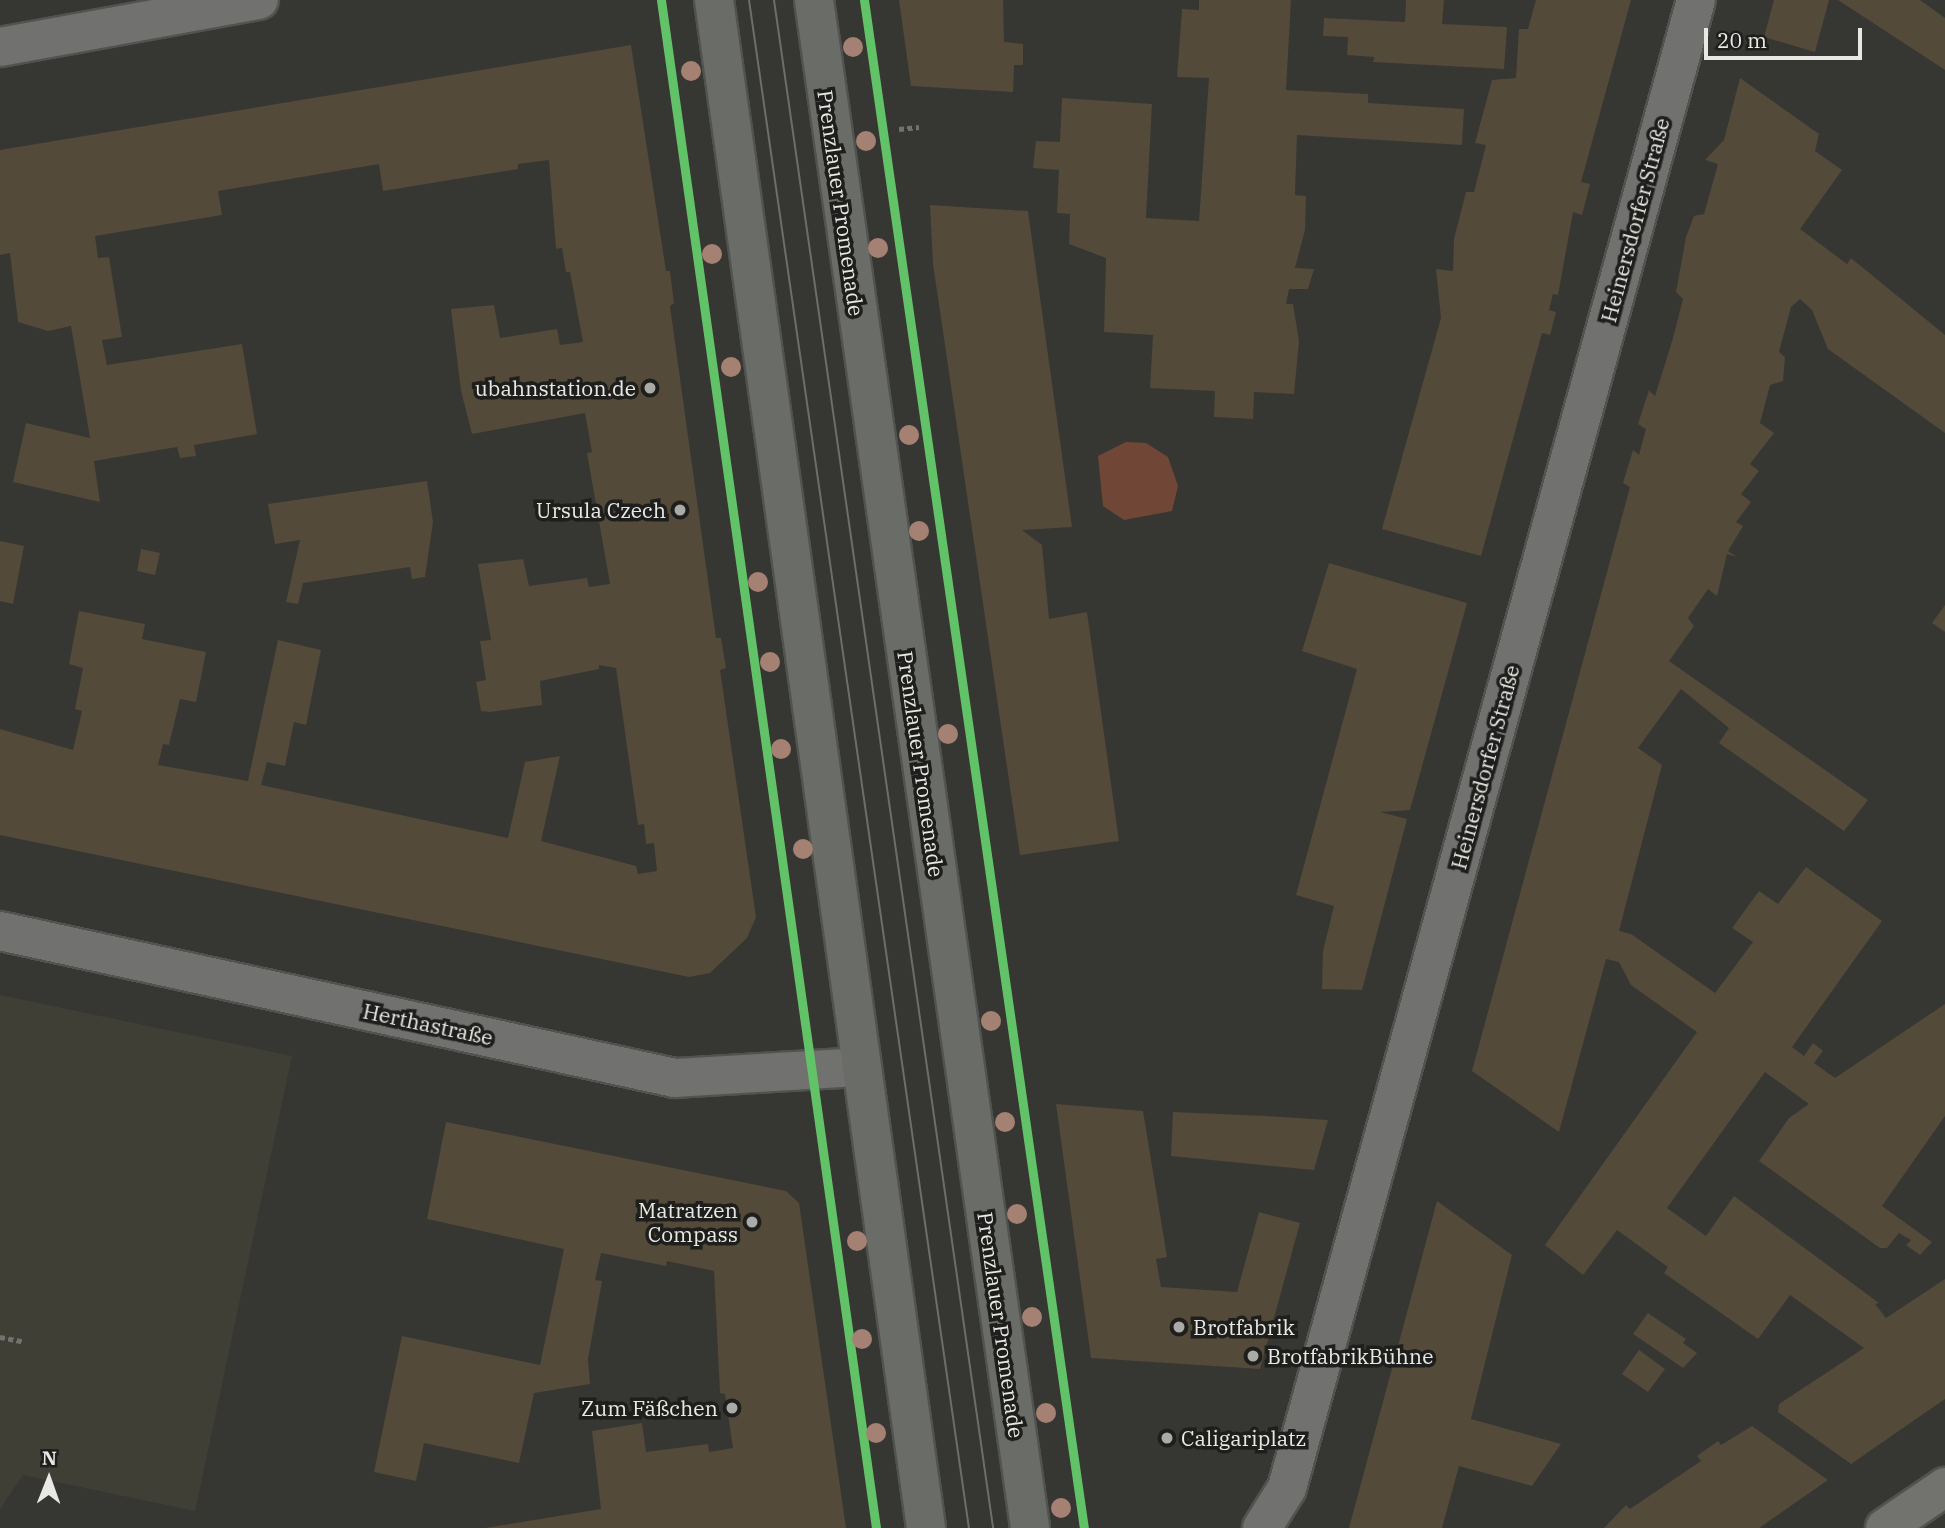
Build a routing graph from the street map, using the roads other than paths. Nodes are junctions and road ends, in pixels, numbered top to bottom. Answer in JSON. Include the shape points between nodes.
{"nodes":[{"id":1,"x":259,"y":0,"type":"edge"},
{"id":2,"x":714,"y":0,"type":"edge"},
{"id":3,"x":814,"y":0,"type":"edge"},
{"id":4,"x":1696,"y":0,"type":"edge"},
{"id":5,"x":0,"y":47,"type":"edge"},
{"id":6,"x":0,"y":931,"type":"edge"},
{"id":7,"x":860,"y":1067,"type":"junction"},
{"id":8,"x":1945,"y":1487,"type":"edge"},
{"id":9,"x":926,"y":1528,"type":"edge"},
{"id":10,"x":1030,"y":1528,"type":"edge"},
{"id":11,"x":1262,"y":1528,"type":"edge"},
{"id":12,"x":1885,"y":1528,"type":"edge"}],
"edges":[{"from":1,"to":5,"type":"street"},
{"from":2,"to":7,"type":"main road"},
{"from":3,"to":10,"type":"main road","name":"Prenzlauer Promenade"},
{"from":4,"to":11,"type":"street","name":"Heinersdorfer Straße","via":[[1287,1488]]},
{"from":6,"to":7,"type":"street","name":"Herthastraße","via":[[676,1078]]},
{"from":7,"to":9,"type":"main road"},
{"from":8,"to":12,"type":"street"}]}
